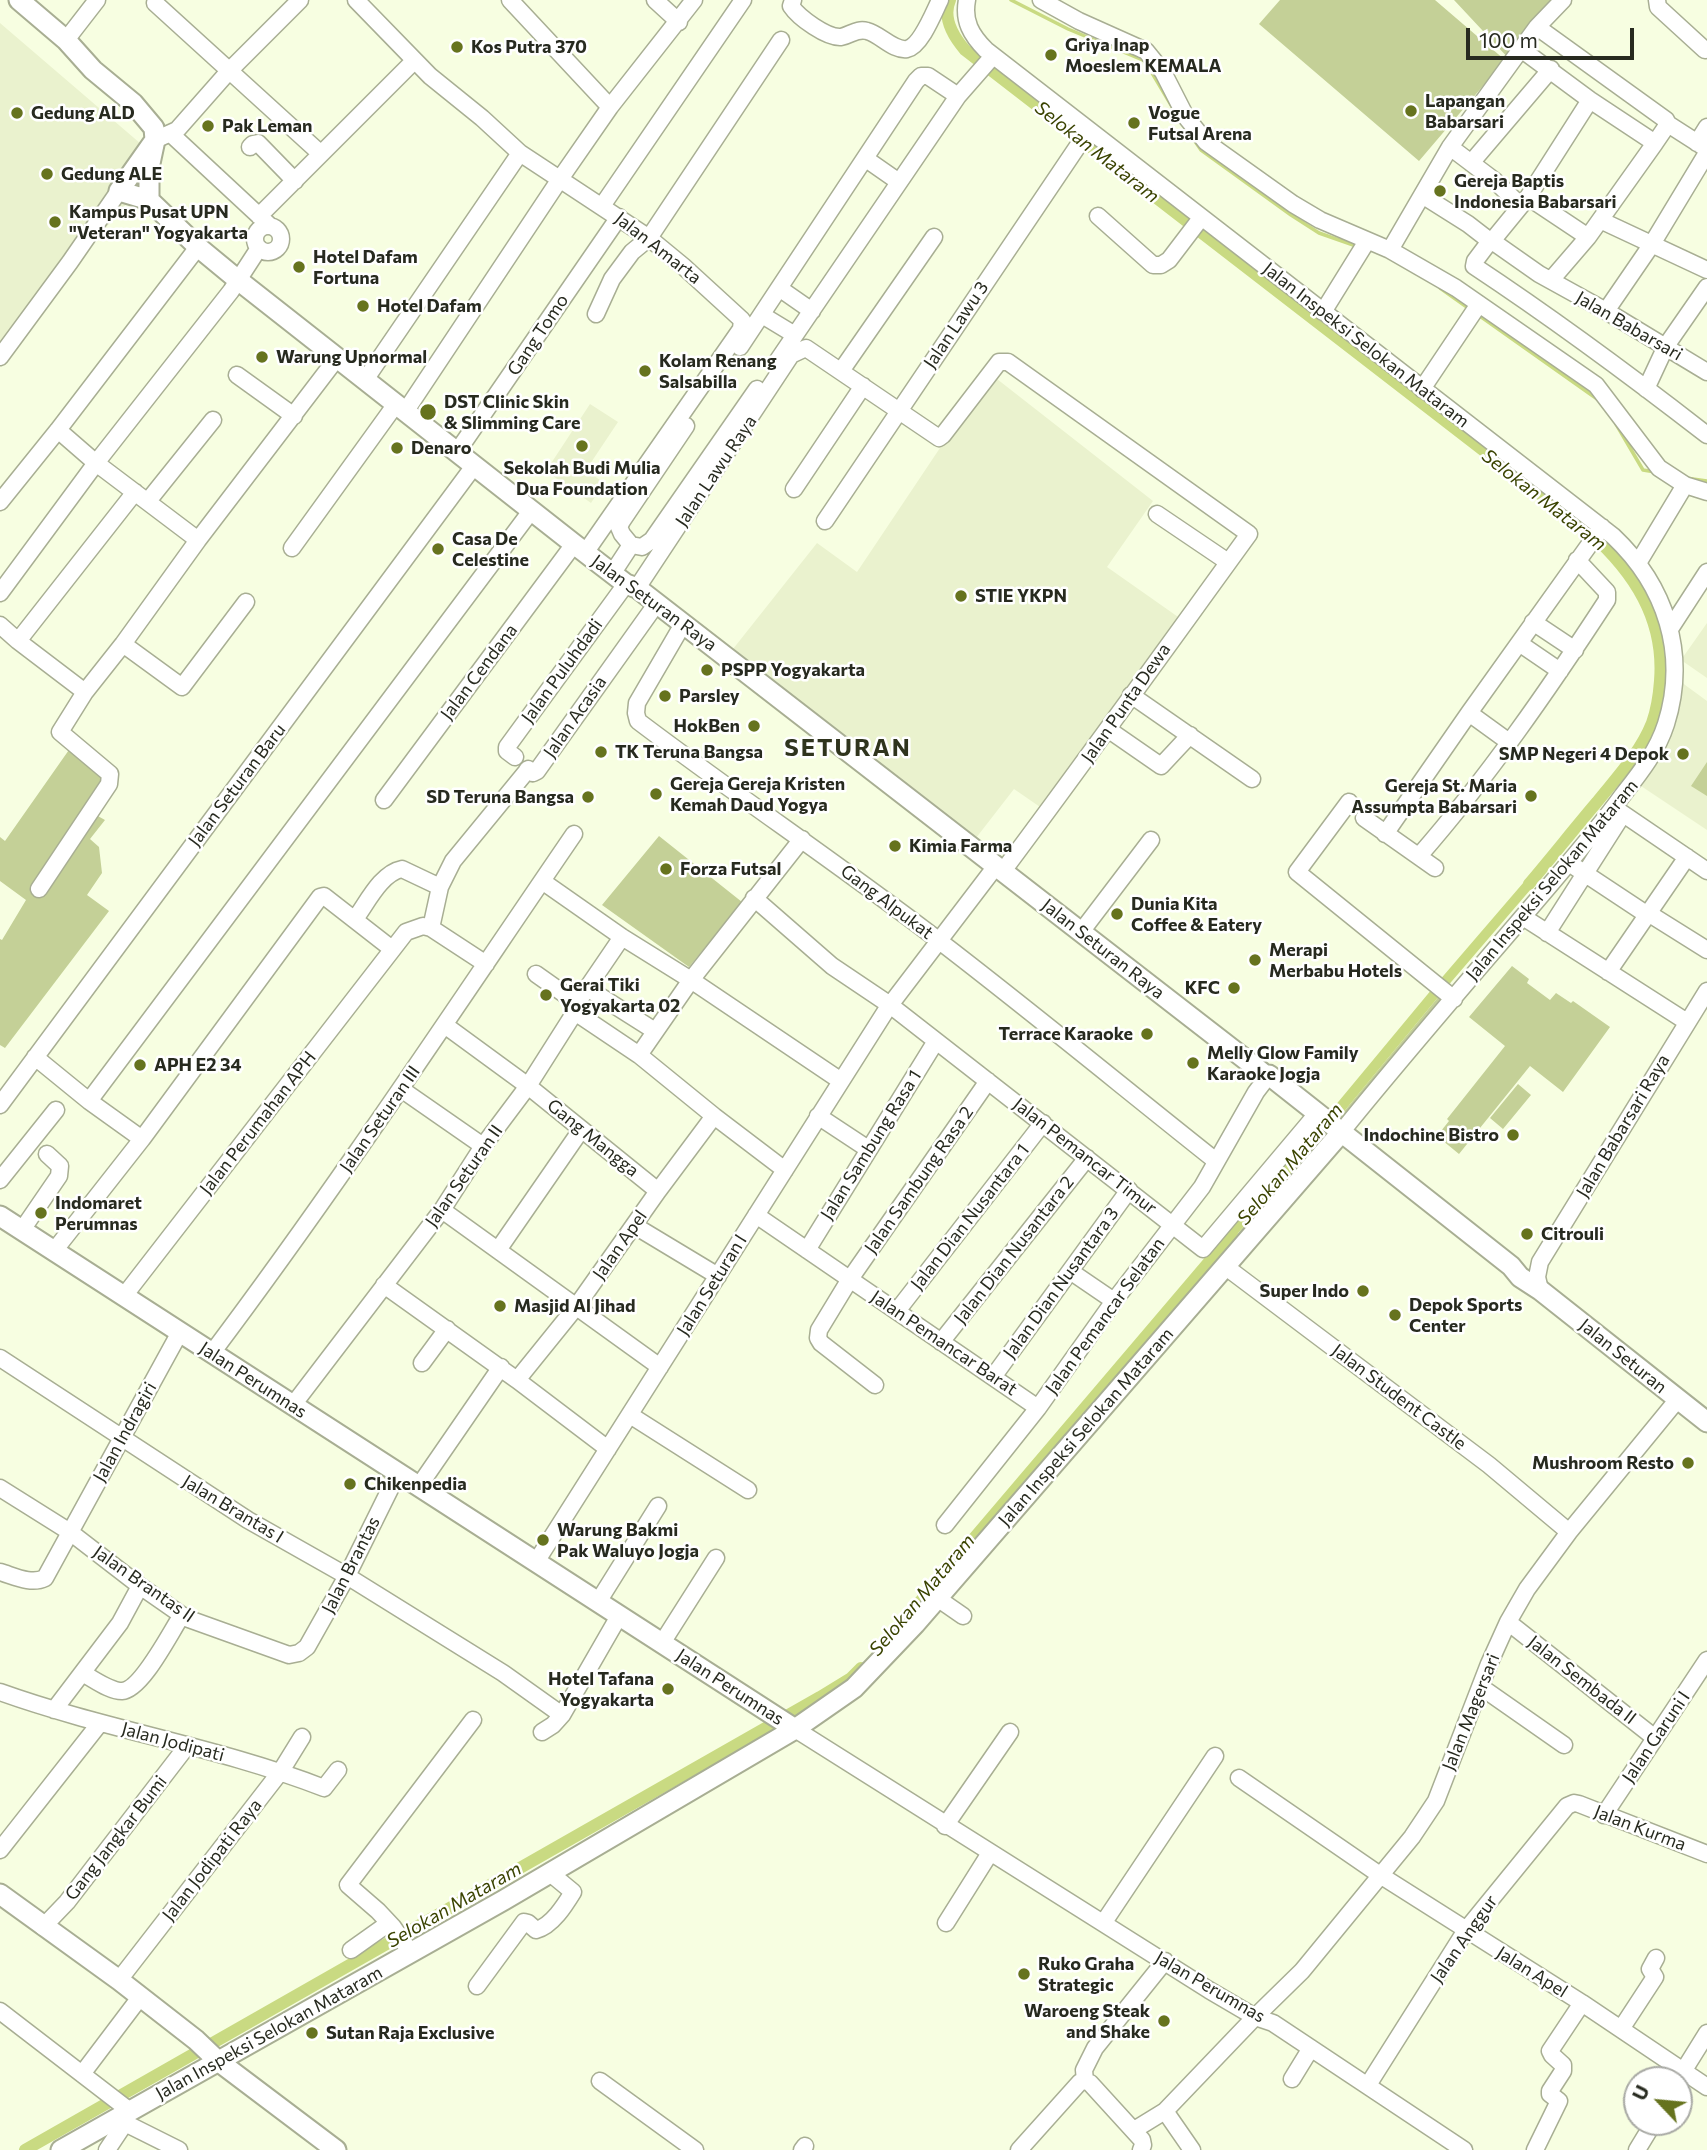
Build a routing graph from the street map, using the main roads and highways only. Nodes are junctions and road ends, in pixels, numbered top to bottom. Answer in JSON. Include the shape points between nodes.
{"nodes":[{"id":1,"x":19,"y":0,"type":"edge"},
{"id":2,"x":163,"y":137,"type":"junction"},
{"id":3,"x":149,"y":200,"type":"junction"},
{"id":4,"x":1331,"y":1126,"type":"junction"},
{"id":5,"x":0,"y":1216,"type":"edge"},
{"id":6,"x":1707,"y":1422,"type":"edge"},
{"id":7,"x":789,"y":1726,"type":"junction"},
{"id":8,"x":0,"y":1894,"type":"edge"},
{"id":9,"x":214,"y":2058,"type":"junction"},
{"id":10,"x":61,"y":2150,"type":"edge"},
{"id":11,"x":336,"y":2150,"type":"edge"}],
"edges":[{"from":1,"to":2,"type":"main road","via":[[143,113]]},
{"from":2,"to":3,"type":"main road","via":[[149,168]]},
{"from":2,"to":3,"type":"main road","name":"Jalan Seturan Raya","via":[[120,191]]},
{"from":3,"to":4,"type":"main road","name":"Jalan Seturan Raya","via":[[238,280],[531,511],[657,603]]},
{"from":4,"to":6,"type":"main road","name":"Jalan Seturan"},
{"from":4,"to":7,"type":"main road","name":"Jalan Inspeksi Selokan Mataram","via":[[891,1650],[854,1688]]},
{"from":5,"to":7,"type":"main road","name":"Jalan Perumnas"},
{"from":7,"to":9,"type":"main road","name":"Jalan Inspeksi Selokan Mataram","via":[[550,1873],[407,1947]]},
{"from":8,"to":9,"type":"main road","via":[[141,1996]]},
{"from":9,"to":10,"type":"main road","name":"Jalan Inspeksi Selokan Mataram"},
{"from":9,"to":11,"type":"main road"}]}
